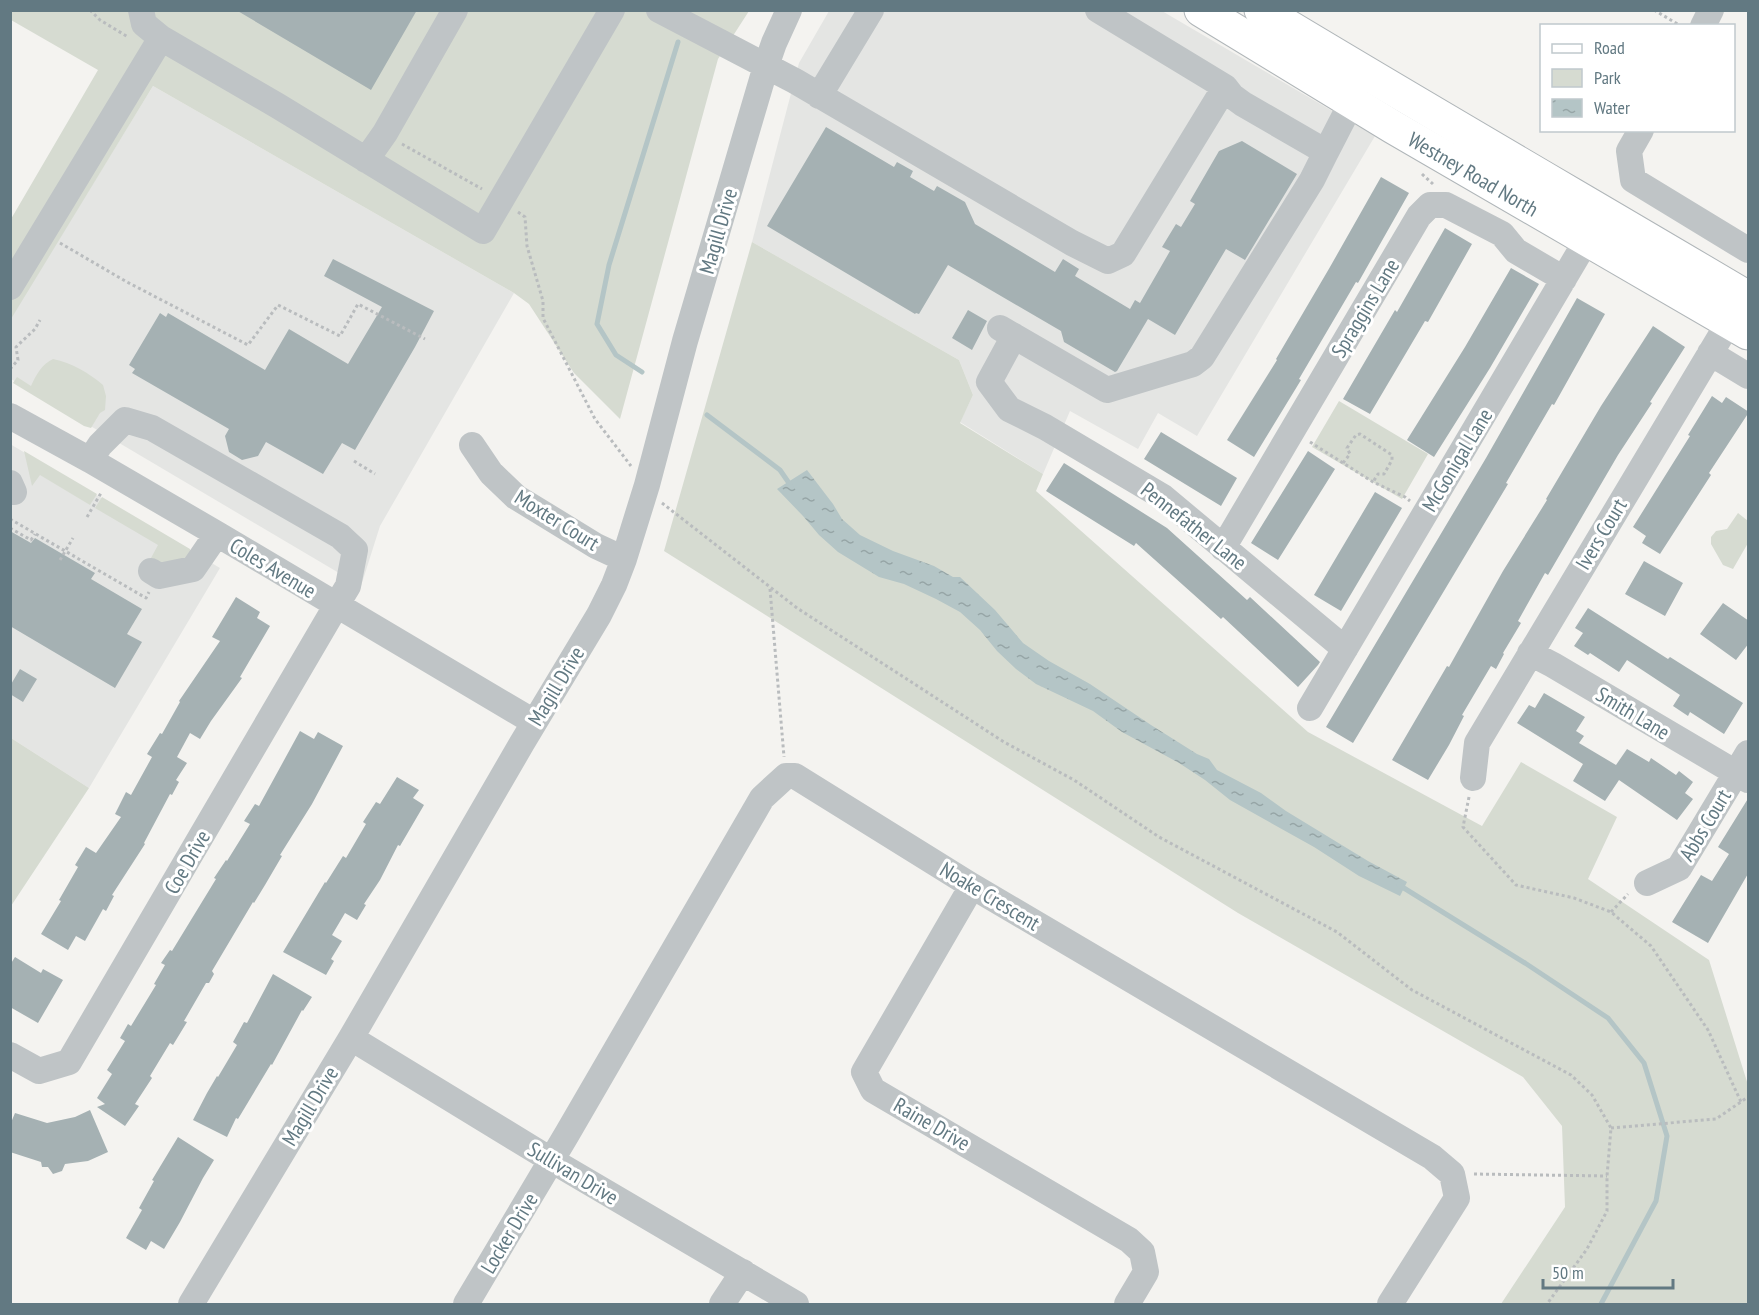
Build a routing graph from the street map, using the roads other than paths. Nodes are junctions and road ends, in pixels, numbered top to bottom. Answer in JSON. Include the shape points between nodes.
{"nodes":[{"id":1,"x":141,"y":10,"type":"edge"},
{"id":2,"x":455,"y":10,"type":"edge"},
{"id":3,"x":612,"y":10,"type":"edge"},
{"id":4,"x":659,"y":10,"type":"edge"},
{"id":5,"x":789,"y":10,"type":"edge"},
{"id":6,"x":872,"y":10,"type":"edge"},
{"id":7,"x":1098,"y":10,"type":"edge"},
{"id":8,"x":1201,"y":10,"type":"edge"},
{"id":9,"x":1261,"y":10,"type":"edge"},
{"id":10,"x":1711,"y":10,"type":"edge"},
{"id":11,"x":1704,"y":24,"type":"edge"},
{"id":12,"x":156,"y":45,"type":"junction"},
{"id":13,"x":766,"y":66,"type":"junction"},
{"id":14,"x":1367,"y":74,"type":"junction"},
{"id":15,"x":1226,"y":87,"type":"junction"},
{"id":16,"x":819,"y":96,"type":"junction"},
{"id":17,"x":1351,"y":102,"type":"junction"},
{"id":18,"x":1640,"y":132,"type":"edge"},
{"id":19,"x":1326,"y":152,"type":"junction"},
{"id":20,"x":366,"y":160,"type":"junction"},
{"id":21,"x":1596,"y":226,"type":"junction"},
{"id":22,"x":1749,"y":250,"type":"edge"},
{"id":23,"x":1564,"y":279,"type":"junction"},
{"id":24,"x":10,"y":287,"type":"edge"},
{"id":25,"x":1743,"y":312,"type":"edge"},
{"id":26,"x":1710,"y":353,"type":"junction"},
{"id":27,"x":1749,"y":376,"type":"edge"},
{"id":28,"x":14,"y":427,"type":"edge"},
{"id":29,"x":472,"y":445,"type":"dead end"},
{"id":30,"x":90,"y":460,"type":"junction"},
{"id":31,"x":217,"y":534,"type":"junction"},
{"id":32,"x":1223,"y":548,"type":"junction"},
{"id":33,"x":624,"y":560,"type":"junction"},
{"id":34,"x":153,"y":582,"type":"road end"},
{"id":35,"x":336,"y":606,"type":"junction"},
{"id":36,"x":1346,"y":649,"type":"junction"},
{"id":37,"x":1530,"y":653,"type":"junction"},
{"id":38,"x":1310,"y":708,"type":"dead end"},
{"id":39,"x":534,"y":722,"type":"junction"},
{"id":40,"x":1745,"y":769,"type":"edge"},
{"id":41,"x":1473,"y":778,"type":"road end"},
{"id":42,"x":1647,"y":883,"type":"road end"},
{"id":43,"x":972,"y":886,"type":"junction"},
{"id":44,"x":351,"y":1038,"type":"junction"},
{"id":45,"x":10,"y":1055,"type":"edge"},
{"id":46,"x":551,"y":1160,"type":"junction"},
{"id":47,"x":742,"y":1272,"type":"junction"},
{"id":48,"x":191,"y":1305,"type":"edge"},
{"id":49,"x":466,"y":1305,"type":"edge"},
{"id":50,"x":722,"y":1305,"type":"edge"},
{"id":51,"x":796,"y":1305,"type":"edge"},
{"id":52,"x":1127,"y":1305,"type":"edge"},
{"id":53,"x":1390,"y":1305,"type":"edge"}],
"edges":[{"from":1,"to":12,"type":"street"},
{"from":2,"to":20,"type":"street"},
{"from":3,"to":20,"type":"street","via":[[483,231]]},
{"from":4,"to":13,"type":"street"},
{"from":5,"to":13,"type":"street","name":"Magill Drive"},
{"from":6,"to":16,"type":"street"},
{"from":7,"to":15,"type":"street"},
{"from":8,"to":17,"type":"main road","name":"Westney Road North"},
{"from":9,"to":14,"type":"main road","name":"Westney Road North"},
{"from":10,"to":11,"type":"street"},
{"from":12,"to":20,"type":"street","via":[[278,106]]},
{"from":12,"to":24,"type":"street"},
{"from":13,"to":16,"type":"street"},
{"from":13,"to":33,"type":"street","name":"Magill Drive"},
{"from":14,"to":17,"type":"street"},
{"from":14,"to":21,"type":"main road","name":"Westney Road North"},
{"from":15,"to":16,"type":"street","via":[[1123,254],[1108,261]]},
{"from":15,"to":19,"type":"street","via":[[1243,104]]},
{"from":17,"to":19,"type":"street"},
{"from":17,"to":21,"type":"main road","name":"Westney Road North"},
{"from":18,"to":22,"type":"street","via":[[1629,151],[1633,180]]},
{"from":19,"to":32,"type":"street","name":"Pennefather Lane","via":[[1202,357],[1193,364],[1107,390],[1007,332],[989,382],[1009,409],[1163,497]]},
{"from":21,"to":23,"type":"street","name":"McGonigal Lane"},
{"from":21,"to":25,"type":"main road","name":"Westney Road North"},
{"from":23,"to":32,"type":"street","name":"Spraggins Lane","via":[[1516,251],[1502,234],[1446,205],[1430,205],[1419,216]]},
{"from":23,"to":36,"type":"street","name":"McGonigal Lane"},
{"from":25,"to":26,"type":"street","name":"Ivers Court"},
{"from":26,"to":27,"type":"street"},
{"from":26,"to":37,"type":"street","name":"Ivers Court"},
{"from":28,"to":30,"type":"street","name":"Coles Avenue"},
{"from":29,"to":33,"type":"street","name":"Moxter Court","via":[[516,497]]},
{"from":30,"to":31,"type":"street","name":"Coles Avenue"},
{"from":30,"to":35,"type":"street","name":"Coe Drive","via":[[125,420],[152,428],[340,536],[355,550],[348,586]]},
{"from":31,"to":34,"type":"street","via":[[193,569],[159,576]]},
{"from":31,"to":35,"type":"street","name":"Coles Avenue"},
{"from":32,"to":36,"type":"street","name":"Pennefather Lane"},
{"from":33,"to":39,"type":"street","name":"Magill Drive","via":[[599,615]]},
{"from":35,"to":39,"type":"street","name":"Coles Avenue"},
{"from":35,"to":45,"type":"street","name":"Coe Drive","via":[[69,1062],[39,1071]]},
{"from":36,"to":38,"type":"street","name":"McGonigal Lane"},
{"from":37,"to":40,"type":"street","name":"Smith Lane"},
{"from":37,"to":41,"type":"street","name":"Ivers Court","via":[[1477,743]]},
{"from":39,"to":44,"type":"street","name":"Magill Drive"},
{"from":40,"to":42,"type":"street","name":"Abbs Court","via":[[1679,868]]},
{"from":43,"to":46,"type":"street","name":"Noake Crescent","via":[[795,776],[786,776],[762,798]]},
{"from":43,"to":52,"type":"street","name":"Raine Drive","via":[[864,1072],[873,1090],[1129,1240],[1142,1252],[1146,1272]]},
{"from":43,"to":53,"type":"street","name":"Noake Crescent","via":[[1432,1157],[1452,1174],[1457,1198]]},
{"from":44,"to":46,"type":"street","name":"Sullivan Drive"},
{"from":44,"to":48,"type":"street","name":"Magill Drive"},
{"from":46,"to":47,"type":"street","name":"Sullivan Drive"},
{"from":46,"to":49,"type":"street","name":"Locker Drive"},
{"from":47,"to":50,"type":"street"},
{"from":47,"to":51,"type":"street","name":"Sullivan Drive"}]}
